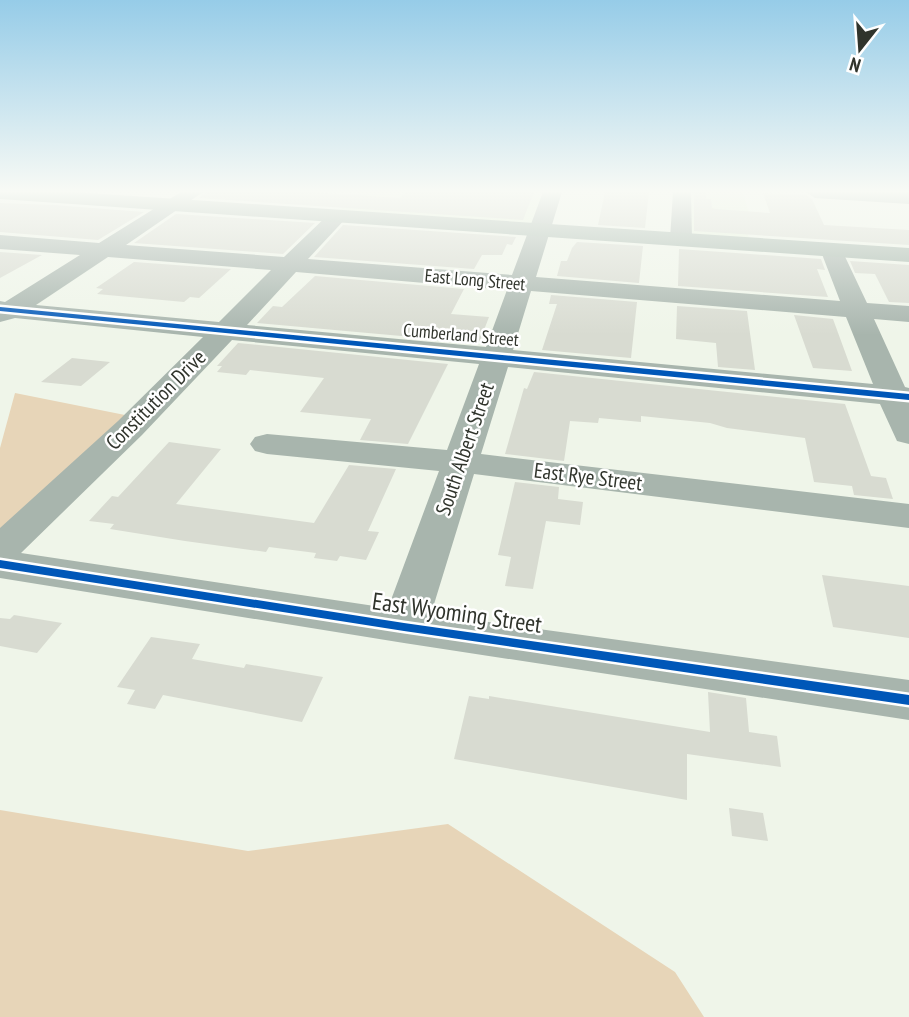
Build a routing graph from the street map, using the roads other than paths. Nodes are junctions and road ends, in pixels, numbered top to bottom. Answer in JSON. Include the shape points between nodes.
{"nodes":[{"id":1,"x":121,"y":239,"type":"edge"},
{"id":2,"x":315,"y":239,"type":"edge"},
{"id":3,"x":538,"y":239,"type":"edge"},
{"id":4,"x":687,"y":239,"type":"edge"},
{"id":5,"x":0,"y":242,"type":"edge"},
{"id":6,"x":104,"y":250,"type":"junction"},
{"id":7,"x":831,"y":250,"type":"junction"},
{"id":8,"x":909,"y":255,"type":"edge"},
{"id":9,"x":290,"y":265,"type":"junction"},
{"id":10,"x":522,"y":283,"type":"junction"},
{"id":11,"x":856,"y":310,"type":"junction"},
{"id":12,"x":3,"y":312,"type":"edge"},
{"id":13,"x":909,"y":314,"type":"edge"},
{"id":14,"x":227,"y":330,"type":"junction"},
{"id":15,"x":497,"y":356,"type":"junction"},
{"id":16,"x":901,"y":397,"type":"edge"},
{"id":17,"x":909,"y":434,"type":"edge"},
{"id":18,"x":267,"y":444,"type":"dead end"},
{"id":19,"x":460,"y":462,"type":"junction"},
{"id":20,"x":909,"y":516,"type":"edge"},
{"id":21,"x":0,"y":550,"type":"edge"},
{"id":22,"x":0,"y":564,"type":"edge"},
{"id":23,"x":404,"y":627,"type":"junction"},
{"id":24,"x":909,"y":700,"type":"edge"}],
"edges":[{"from":1,"to":6,"type":"street"},
{"from":2,"to":9,"type":"street","name":"Constitution Drive"},
{"from":3,"to":10,"type":"street","name":"South Albert Street"},
{"from":4,"to":7,"type":"main road"},
{"from":5,"to":6,"type":"street","name":"East Long Street"},
{"from":6,"to":9,"type":"street","name":"East Long Street"},
{"from":6,"to":12,"type":"street"},
{"from":7,"to":8,"type":"main road"},
{"from":7,"to":11,"type":"street"},
{"from":9,"to":10,"type":"street","name":"East Long Street"},
{"from":9,"to":14,"type":"street","name":"Constitution Drive"},
{"from":10,"to":11,"type":"street","name":"East Long Street"},
{"from":10,"to":15,"type":"street","name":"South Albert Street"},
{"from":11,"to":13,"type":"street","name":"East Long Street"},
{"from":11,"to":16,"type":"street"},
{"from":12,"to":14,"type":"street","name":"Cumberland Street"},
{"from":14,"to":15,"type":"street","name":"Cumberland Street"},
{"from":14,"to":21,"type":"street","name":"Constitution Drive"},
{"from":15,"to":16,"type":"street","name":"Cumberland Street"},
{"from":15,"to":19,"type":"street","name":"South Albert Street"},
{"from":16,"to":17,"type":"street"},
{"from":18,"to":19,"type":"street","name":"East Rye Street"},
{"from":19,"to":20,"type":"street","name":"East Rye Street"},
{"from":19,"to":23,"type":"street","name":"South Albert Street"},
{"from":22,"to":23,"type":"street","name":"East Wyoming Street"},
{"from":23,"to":24,"type":"street","name":"East Wyoming Street"}]}
